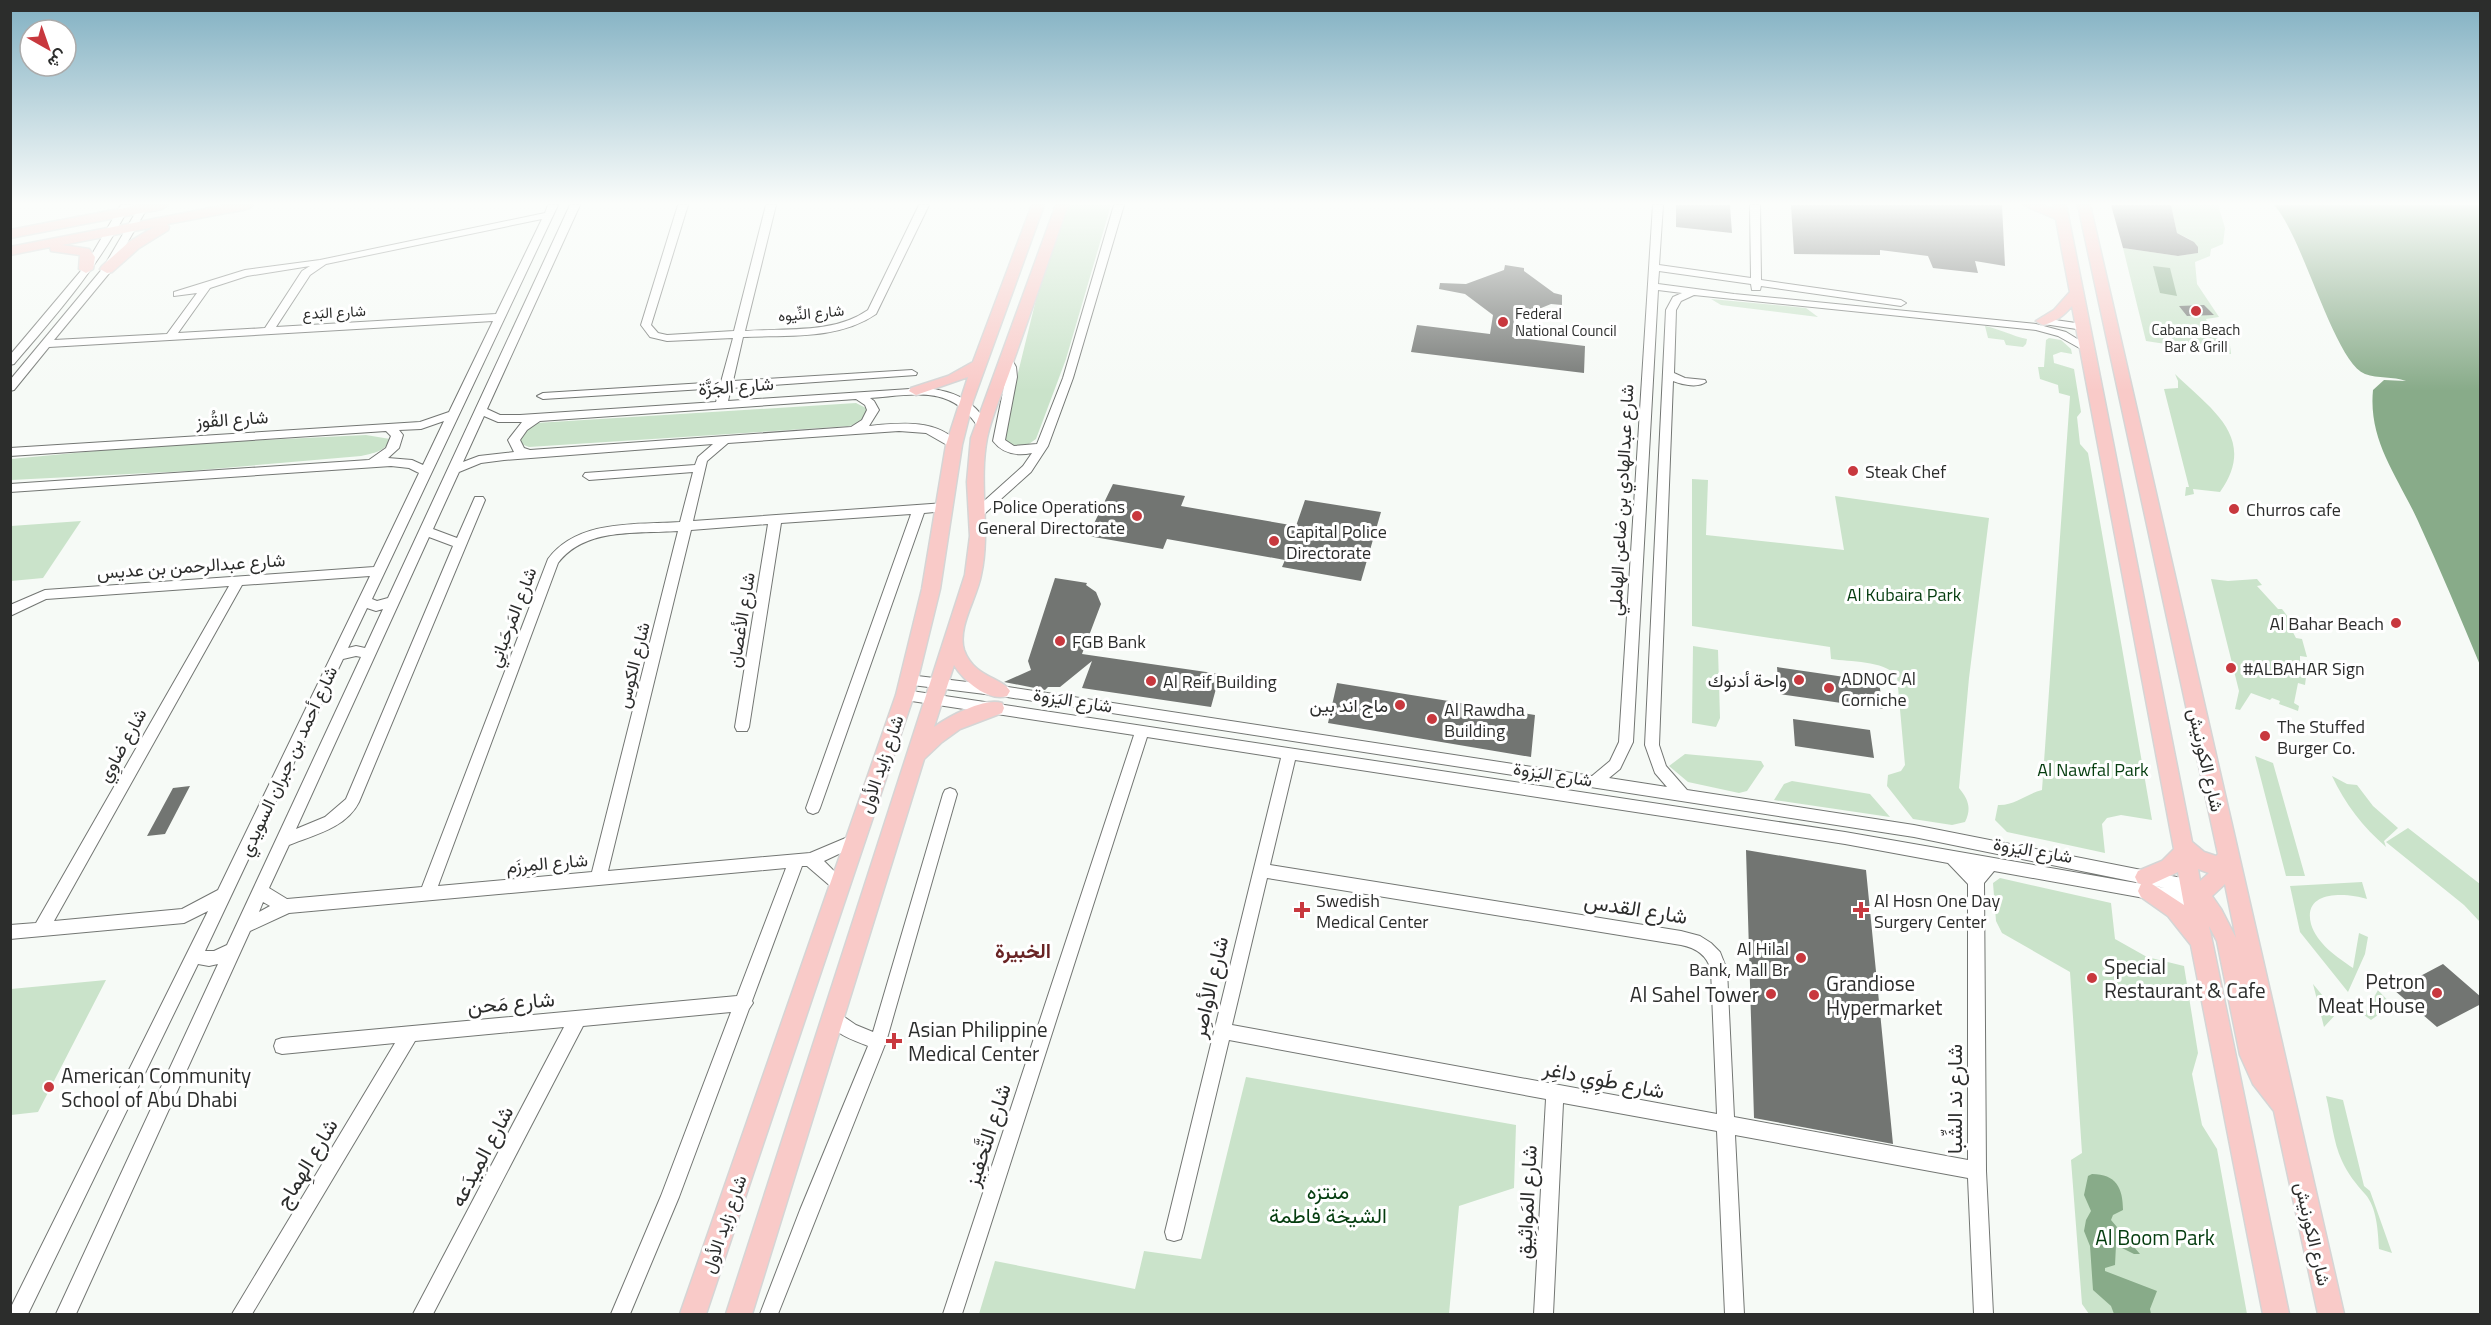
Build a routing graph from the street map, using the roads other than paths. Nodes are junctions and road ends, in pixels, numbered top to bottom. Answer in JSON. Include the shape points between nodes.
{"nodes":[{"id":1,"x":109,"y":267,"type":"edge"},
{"id":2,"x":289,"y":267,"type":"edge"},
{"id":3,"x":316,"y":267,"type":"edge"},
{"id":4,"x":524,"y":267,"type":"edge"},
{"id":5,"x":547,"y":267,"type":"edge"},
{"id":6,"x":663,"y":267,"type":"edge"},
{"id":7,"x":756,"y":267,"type":"edge"},
{"id":8,"x":894,"y":267,"type":"edge"},
{"id":9,"x":1015,"y":267,"type":"edge"},
{"id":10,"x":1039,"y":267,"type":"edge"},
{"id":11,"x":1101,"y":267,"type":"edge"},
{"id":12,"x":1654,"y":267,"type":"joint"},
{"id":13,"x":1756,"y":267,"type":"edge"},
{"id":14,"x":2070,"y":267,"type":"edge"},
{"id":15,"x":2097,"y":267,"type":"edge"},
{"id":16,"x":86,"y":269,"type":"edge"},
{"id":17,"x":107,"y":269,"type":"joint"},
{"id":18,"x":1756,"y":281,"type":"junction"},
{"id":19,"x":207,"y":286,"type":"junction"},
{"id":20,"x":1653,"y":286,"type":"junction"},
{"id":21,"x":1692,"y":292,"type":"junction"},
{"id":22,"x":178,"y":294,"type":"dead end"},
{"id":23,"x":2075,"y":294,"type":"junction"},
{"id":24,"x":1756,"y":299,"type":"junction"},
{"id":25,"x":500,"y":317,"type":"junction"},
{"id":26,"x":2043,"y":321,"type":"junction"},
{"id":27,"x":2083,"y":327,"type":"junction"},
{"id":28,"x":268,"y":331,"type":"junction"},
{"id":29,"x":739,"y":333,"type":"junction"},
{"id":30,"x":170,"y":337,"type":"junction"},
{"id":31,"x":47,"y":344,"type":"junction"},
{"id":32,"x":2087,"y":348,"type":"junction"},
{"id":33,"x":1006,"y":358,"type":"junction"},
{"id":34,"x":10,"y":362,"type":"edge"},
{"id":35,"x":978,"y":365,"type":"junction"},
{"id":36,"x":912,"y":372,"type":"dead end"},
{"id":37,"x":1668,"y":375,"type":"junction"},
{"id":38,"x":1701,"y":382,"type":"dead end"},
{"id":39,"x":726,"y":384,"type":"junction"},
{"id":40,"x":10,"y":388,"type":"edge"},
{"id":41,"x":916,"y":391,"type":"junction"},
{"id":42,"x":857,"y":395,"type":"junction"},
{"id":43,"x":543,"y":396,"type":"dead end"},
{"id":44,"x":966,"y":401,"type":"junction"},
{"id":45,"x":721,"y":405,"type":"junction"},
{"id":46,"x":481,"y":411,"type":"junction"},
{"id":47,"x":453,"y":414,"type":"junction"},
{"id":48,"x":541,"y":418,"type":"junction"},
{"id":49,"x":982,"y":424,"type":"junction"},
{"id":50,"x":389,"y":427,"type":"junction"},
{"id":51,"x":850,"y":431,"type":"junction"},
{"id":52,"x":134,"y":433,"type":"dead end"},
{"id":53,"x":724,"y":440,"type":"junction"},
{"id":54,"x":2135,"y":440,"type":"junction"},
{"id":55,"x":692,"y":443,"type":"junction"},
{"id":56,"x":127,"y":444,"type":"junction"},
{"id":57,"x":954,"y":445,"type":"junction"},
{"id":58,"x":1042,"y":446,"type":"junction"},
{"id":59,"x":11,"y":452,"type":"edge"},
{"id":60,"x":528,"y":454,"type":"junction"},
{"id":61,"x":366,"y":464,"type":"junction"},
{"id":62,"x":701,"y":464,"type":"junction"},
{"id":63,"x":454,"y":469,"type":"junction"},
{"id":64,"x":426,"y":472,"type":"junction"},
{"id":65,"x":589,"y":476,"type":"dead end"},
{"id":66,"x":10,"y":488,"type":"edge"},
{"id":67,"x":479,"y":500,"type":"dead end"},
{"id":68,"x":945,"y":507,"type":"junction"},
{"id":69,"x":919,"y":509,"type":"junction"},
{"id":70,"x":978,"y":513,"type":"junction"},
{"id":71,"x":775,"y":520,"type":"junction"},
{"id":72,"x":686,"y":526,"type":"junction"},
{"id":73,"x":426,"y":531,"type":"junction"},
{"id":74,"x":460,"y":544,"type":"junction"},
{"id":75,"x":378,"y":571,"type":"junction"},
{"id":76,"x":238,"y":581,"type":"junction"},
{"id":77,"x":364,"y":601,"type":"junction"},
{"id":78,"x":393,"y":601,"type":"junction"},
{"id":79,"x":10,"y":611,"type":"edge"},
{"id":80,"x":953,"y":637,"type":"junction"},
{"id":81,"x":369,"y":654,"type":"junction"},
{"id":82,"x":338,"y":655,"type":"junction"},
{"id":83,"x":907,"y":687,"type":"junction"},
{"id":84,"x":937,"y":691,"type":"junction"},
{"id":85,"x":1629,"y":692,"type":"junction"},
{"id":86,"x":1654,"y":696,"type":"junction"},
{"id":87,"x":998,"y":699,"type":"junction"},
{"id":88,"x":742,"y":727,"type":"dead end"},
{"id":89,"x":1142,"y":730,"type":"junction"},
{"id":90,"x":1288,"y":753,"type":"junction"},
{"id":91,"x":915,"y":759,"type":"junction"},
{"id":92,"x":1593,"y":783,"type":"junction"},
{"id":93,"x":950,"y":794,"type":"dead end"},
{"id":94,"x":1689,"y":797,"type":"junction"},
{"id":95,"x":813,"y":808,"type":"dead end"},
{"id":96,"x":1694,"y":816,"type":"junction"},
{"id":97,"x":855,"y":840,"type":"junction"},
{"id":98,"x":283,"y":841,"type":"junction"},
{"id":99,"x":2185,"y":848,"type":"junction"},
{"id":100,"x":1951,"y":856,"type":"junction"},
{"id":101,"x":803,"y":859,"type":"junction"},
{"id":102,"x":2229,"y":862,"type":"junction"},
{"id":103,"x":1993,"y":863,"type":"junction"},
{"id":104,"x":1260,"y":870,"type":"junction"},
{"id":105,"x":598,"y":878,"type":"junction"},
{"id":106,"x":1976,"y":882,"type":"junction"},
{"id":107,"x":2146,"y":884,"type":"junction"},
{"id":108,"x":840,"y":885,"type":"junction"},
{"id":109,"x":261,"y":890,"type":"junction"},
{"id":110,"x":225,"y":893,"type":"junction"},
{"id":111,"x":427,"y":894,"type":"junction"},
{"id":112,"x":2195,"y":894,"type":"junction"},
{"id":113,"x":287,"y":906,"type":"junction"},
{"id":114,"x":184,"y":916,"type":"junction"},
{"id":115,"x":244,"y":926,"type":"junction"},
{"id":116,"x":41,"y":929,"type":"junction"},
{"id":117,"x":10,"y":932,"type":"edge"},
{"id":118,"x":204,"y":936,"type":"junction"},
{"id":119,"x":2202,"y":945,"type":"junction"},
{"id":120,"x":233,"y":950,"type":"junction"},
{"id":121,"x":195,"y":954,"type":"junction"},
{"id":122,"x":745,"y":1003,"type":"junction"},
{"id":123,"x":579,"y":1018,"type":"junction"},
{"id":124,"x":834,"y":1018,"type":"junction"},
{"id":125,"x":1222,"y":1031,"type":"junction"},
{"id":126,"x":410,"y":1034,"type":"junction"},
{"id":127,"x":878,"y":1042,"type":"junction"},
{"id":128,"x":282,"y":1046,"type":"dead end"},
{"id":129,"x":1555,"y":1093,"type":"junction"},
{"id":130,"x":2284,"y":1108,"type":"junction"},
{"id":131,"x":1724,"y":1124,"type":"junction"},
{"id":132,"x":1977,"y":1171,"type":"junction"},
{"id":133,"x":1174,"y":1232,"type":"dead end"},
{"id":134,"x":18,"y":1314,"type":"edge"},
{"id":135,"x":66,"y":1314,"type":"edge"},
{"id":136,"x":241,"y":1314,"type":"edge"},
{"id":137,"x":423,"y":1314,"type":"edge"},
{"id":138,"x":621,"y":1314,"type":"edge"},
{"id":139,"x":693,"y":1314,"type":"edge"},
{"id":140,"x":739,"y":1314,"type":"edge"},
{"id":141,"x":769,"y":1314,"type":"edge"},
{"id":142,"x":952,"y":1314,"type":"edge"},
{"id":143,"x":1543,"y":1314,"type":"edge"},
{"id":144,"x":1734,"y":1314,"type":"edge"},
{"id":145,"x":1984,"y":1314,"type":"edge"},
{"id":146,"x":2276,"y":1314,"type":"edge"},
{"id":147,"x":2331,"y":1314,"type":"edge"}],
"edges":[{"from":1,"to":17,"type":"main road"},
{"from":2,"to":19,"type":"street","via":[[245,273]]},
{"from":3,"to":28,"type":"street","via":[[306,273]]},
{"from":4,"to":25,"type":"street","name":"شارع أحمد بن جبران السويدي"},
{"from":5,"to":46,"type":"street","name":"شارع أحمد بن جبران السويدي"},
{"from":6,"to":29,"type":"street","name":"شارع النِّيوه","via":[[647,329],[667,338]]},
{"from":7,"to":29,"type":"street"},
{"from":8,"to":29,"type":"street","name":"شارع النِّيوه","via":[[874,308],[864,319],[846,327]]},
{"from":9,"to":35,"type":"main road","name":"شارع زايد الأول"},
{"from":10,"to":33,"type":"main road","name":"شارع زايد الأول"},
{"from":11,"to":58,"type":"street","via":[[1068,378]]},
{"from":12,"to":18,"type":"street"},
{"from":12,"to":20,"type":"street","name":"شارع عبدالهادي بن ضاعن الهاملي"},
{"from":13,"to":18,"type":"street"},
{"from":14,"to":23,"type":"main road","name":"شارع الكورنيش"},
{"from":15,"to":54,"type":"main road","name":"شارع الكورنيش"},
{"from":16,"to":34,"type":"street"},
{"from":17,"to":31,"type":"street"},
{"from":18,"to":24,"type":"street"},
{"from":18,"to":26,"type":"street"},
{"from":19,"to":22,"type":"street"},
{"from":19,"to":30,"type":"street"},
{"from":20,"to":21,"type":"street"},
{"from":20,"to":85,"type":"street","name":"شارع عبدالهادي بن ضاعن الهاملي"},
{"from":21,"to":24,"type":"street"},
{"from":21,"to":37,"type":"street","via":[[1677,299],[1671,310]]},
{"from":23,"to":26,"type":"main road","via":[[2059,313]]},
{"from":23,"to":27,"type":"main road","name":"شارع الكورنيش"},
{"from":24,"to":32,"type":"street","via":[[2036,327],[2062,334]]},
{"from":25,"to":28,"type":"street","name":"شارع البَدع"},
{"from":25,"to":47,"type":"street","name":"شارع أحمد بن جبران السويدي"},
{"from":26,"to":27,"type":"street"},
{"from":27,"to":32,"type":"main road","name":"شارع الكورنيش"},
{"from":27,"to":54,"type":"main road","via":[[2101,341],[2117,413]]},
{"from":28,"to":30,"type":"street","name":"شارع البَدع"},
{"from":29,"to":39,"type":"street"},
{"from":30,"to":31,"type":"street","name":"شارع البَدع"},
{"from":31,"to":40,"type":"street"},
{"from":32,"to":99,"type":"main road","name":"شارع الكورنيش"},
{"from":33,"to":49,"type":"main road","name":"شارع زايد الأول"},
{"from":33,"to":58,"type":"street","via":[[1012,377],[999,441],[1018,451]]},
{"from":35,"to":41,"type":"main road","via":[[953,380]]},
{"from":35,"to":44,"type":"main road","name":"شارع زايد الأول"},
{"from":36,"to":39,"type":"street"},
{"from":37,"to":38,"type":"street"},
{"from":37,"to":86,"type":"street"},
{"from":39,"to":43,"type":"street"},
{"from":39,"to":45,"type":"street"},
{"from":41,"to":42,"type":"street","name":"شارع الجَزَّة"},
{"from":41,"to":44,"type":"street","name":"شارع الجَزَّة","via":[[943,393]]},
{"from":42,"to":45,"type":"street","name":"شارع الجَزَّة"},
{"from":42,"to":51,"type":"street","via":[[870,403],[873,414]]},
{"from":44,"to":49,"type":"street"},
{"from":44,"to":57,"type":"main road","name":"شارع زايد الأول"},
{"from":45,"to":48,"type":"street","name":"شارع الجَزَّة"},
{"from":46,"to":48,"type":"street","name":"شارع الجَزَّة","via":[[505,419]]},
{"from":46,"to":63,"type":"street","name":"شارع أحمد بن جبران السويدي"},
{"from":47,"to":50,"type":"street","name":"شارع القُوز","via":[[429,424]]},
{"from":47,"to":64,"type":"street","name":"شارع أحمد بن جبران السويدي"},
{"from":48,"to":60,"type":"street","via":[[523,427],[514,440],[519,450]]},
{"from":49,"to":70,"type":"main road","name":"شارع زايد الأول","via":[[975,467]]},
{"from":50,"to":56,"type":"street","name":"شارع القُوز"},
{"from":50,"to":61,"type":"street","via":[[398,435],[394,447]]},
{"from":51,"to":53,"type":"street"},
{"from":51,"to":57,"type":"street","via":[[920,428],[937,433]]},
{"from":52,"to":56,"type":"street"},
{"from":53,"to":55,"type":"street"},
{"from":53,"to":62,"type":"street"},
{"from":54,"to":102,"type":"main road","name":"شارع الكورنيش"},
{"from":55,"to":60,"type":"street"},
{"from":55,"to":62,"type":"street"},
{"from":56,"to":59,"type":"street","name":"شارع القُوز"},
{"from":57,"to":68,"type":"main road","name":"شارع زايد الأول"},
{"from":58,"to":70,"type":"street","via":[[1020,476]]},
{"from":60,"to":63,"type":"street","via":[[487,458]]},
{"from":61,"to":64,"type":"street","via":[[406,462]]},
{"from":61,"to":66,"type":"street"},
{"from":62,"to":65,"type":"street"},
{"from":62,"to":72,"type":"street","name":"شارع الكوس"},
{"from":63,"to":73,"type":"street","name":"شارع أحمد بن جبران السويدي"},
{"from":64,"to":75,"type":"street","name":"شارع أحمد بن جبران السويدي"},
{"from":67,"to":74,"type":"street"},
{"from":68,"to":69,"type":"street","name":"شارع المَرحَبانِي"},
{"from":68,"to":83,"type":"main road","name":"شارع زايد الأول","via":[[931,589]]},
{"from":69,"to":71,"type":"street","name":"شارع المَرحَبانِي"},
{"from":69,"to":95,"type":"street"},
{"from":70,"to":80,"type":"main road","name":"شارع زايد الأول","via":[[973,575]]},
{"from":71,"to":72,"type":"street","name":"شارع المَرحَبانِي"},
{"from":71,"to":88,"type":"street","name":"شارع الأغصان"},
{"from":72,"to":105,"type":"street","name":"شارع الكوس"},
{"from":72,"to":111,"type":"street","name":"شارع المَرحَبانِي","via":[[594,534],[570,544],[556,556]]},
{"from":73,"to":74,"type":"street"},
{"from":73,"to":78,"type":"street","name":"شارع أحمد بن جبران السويدي"},
{"from":74,"to":98,"type":"street","via":[[352,802],[332,820]]},
{"from":75,"to":76,"type":"street","name":"شارع عبدالرحمن بن عديس"},
{"from":75,"to":77,"type":"street","name":"شارع أحمد بن جبران السويدي"},
{"from":76,"to":79,"type":"street","name":"شارع عبدالرحمن بن عديس","via":[[45,595]]},
{"from":76,"to":116,"type":"street","name":"شارع ضاوِي"},
{"from":77,"to":78,"type":"street","via":[[376,606]]},
{"from":77,"to":82,"type":"street","name":"شارع أحمد بن جبران السويدي"},
{"from":78,"to":81,"type":"street","name":"شارع أحمد بن جبران السويدي"},
{"from":80,"to":84,"type":"main road","name":"شارع زايد الأول"},
{"from":80,"to":87,"type":"main road","via":[[967,670]]},
{"from":81,"to":82,"type":"street","via":[[356,651]]},
{"from":81,"to":98,"type":"street","name":"شارع أحمد بن جبران السويدي"},
{"from":82,"to":110,"type":"street","name":"شارع أحمد بن جبران السويدي"},
{"from":83,"to":84,"type":"street","name":"شارع اليَزوة"},
{"from":83,"to":97,"type":"main road","name":"شارع زايد الأول"},
{"from":84,"to":87,"type":"street","name":"شارع اليَزوة"},
{"from":84,"to":91,"type":"main road","name":"شارع زايد الأول"},
{"from":85,"to":86,"type":"street"},
{"from":85,"to":92,"type":"street","name":"شارع عبدالهادي بن ضاعن الهاملي","via":[[1624,750],[1609,772]]},
{"from":86,"to":94,"type":"street","via":[[1654,753],[1664,776]]},
{"from":87,"to":89,"type":"street","name":"شارع اليَزوة"},
{"from":87,"to":91,"type":"main road","via":[[948,727]]},
{"from":87,"to":92,"type":"street","name":"شارع اليَزوة"},
{"from":89,"to":90,"type":"street","name":"شارع اليَزوة"},
{"from":89,"to":142,"type":"street","name":"شارع التَّحفِيز"},
{"from":90,"to":96,"type":"street","name":"شارع اليَزوة"},
{"from":90,"to":104,"type":"street","name":"شارع الأواصِر"},
{"from":91,"to":124,"type":"main road","name":"شارع زايد الأول"},
{"from":92,"to":94,"type":"street","name":"شارع اليَزوة"},
{"from":93,"to":127,"type":"street"},
{"from":94,"to":96,"type":"street"},
{"from":94,"to":107,"type":"street","name":"شارع اليَزوة","via":[[1914,831]]},
{"from":96,"to":100,"type":"street","name":"شارع اليَزوة"},
{"from":97,"to":101,"type":"street","name":"شارع المِرزَم"},
{"from":97,"to":108,"type":"main road","name":"شارع زايد الأول"},
{"from":98,"to":109,"type":"street","name":"شارع أحمد بن جبران السويدي"},
{"from":99,"to":102,"type":"main road","via":[[2210,865]]},
{"from":99,"to":107,"type":"main road","via":[[2167,870]]},
{"from":99,"to":112,"type":"main road","name":"شارع الكورنيش"},
{"from":100,"to":103,"type":"street","name":"شارع اليَزوة"},
{"from":100,"to":106,"type":"street"},
{"from":101,"to":105,"type":"street","name":"شارع المِرزَم"},
{"from":101,"to":108,"type":"street","via":[[826,871]]},
{"from":101,"to":122,"type":"street"},
{"from":102,"to":112,"type":"main road"},
{"from":102,"to":130,"type":"main road","name":"شارع الكورنيش"},
{"from":103,"to":106,"type":"street"},
{"from":103,"to":107,"type":"street","name":"شارع اليَزوة"},
{"from":104,"to":125,"type":"street","name":"شارع الأواصِر"},
{"from":104,"to":131,"type":"street","name":"شارع القدس","via":[[1701,944],[1711,952],[1719,970]]},
{"from":105,"to":111,"type":"street","name":"شارع المِرزَم"},
{"from":106,"to":132,"type":"street","name":"شارع ند الشِّبا"},
{"from":107,"to":112,"type":"street","name":"شارع اليَزوة"},
{"from":107,"to":119,"type":"main road","via":[[2175,910]]},
{"from":108,"to":139,"type":"main road","name":"شارع زايد الأول"},
{"from":109,"to":113,"type":"street"},
{"from":109,"to":115,"type":"street","name":"شارع أحمد بن جبران السويدي"},
{"from":110,"to":114,"type":"street"},
{"from":110,"to":118,"type":"street","name":"شارع أحمد بن جبران السويدي"},
{"from":111,"to":113,"type":"street","name":"شارع المِرزَم"},
{"from":112,"to":119,"type":"main road","name":"شارع الكورنيش"},
{"from":112,"to":130,"type":"main road","via":[[2214,915],[2227,940],[2251,1054]]},
{"from":113,"to":115,"type":"street","name":"شارع المِرزَم"},
{"from":114,"to":116,"type":"street"},
{"from":114,"to":118,"type":"street"},
{"from":115,"to":120,"type":"street","name":"شارع أحمد بن جبران السويدي"},
{"from":116,"to":117,"type":"street"},
{"from":118,"to":121,"type":"street","name":"شارع أحمد بن جبران السويدي"},
{"from":119,"to":146,"type":"main road","name":"شارع الكورنيش"},
{"from":120,"to":121,"type":"street","via":[[211,959]]},
{"from":120,"to":135,"type":"street","name":"شارع أحمد بن جبران السويدي"},
{"from":121,"to":134,"type":"street","name":"شارع أحمد بن جبران السويدي"},
{"from":122,"to":123,"type":"street","name":"شارع مَحن"},
{"from":122,"to":138,"type":"street"},
{"from":123,"to":126,"type":"street","name":"شارع مَحن"},
{"from":123,"to":137,"type":"street","name":"شارع المِيدَعه"},
{"from":124,"to":127,"type":"street","via":[[850,1031]]},
{"from":124,"to":140,"type":"main road","name":"شارع زايد الأول"},
{"from":125,"to":129,"type":"street","name":"شارع طَوِي داغِر"},
{"from":125,"to":133,"type":"street","name":"شارع الأواصِر"},
{"from":126,"to":128,"type":"street","name":"شارع مَحن"},
{"from":126,"to":136,"type":"street","name":"شارع الهِماج"},
{"from":127,"to":141,"type":"street"},
{"from":129,"to":131,"type":"street","name":"شارع طَوِي داغِر"},
{"from":129,"to":143,"type":"street","name":"شارع المَواثِيق"},
{"from":130,"to":147,"type":"main road","name":"شارع الكورنيش"},
{"from":131,"to":132,"type":"street","name":"شارع طَوِي داغِر"},
{"from":131,"to":144,"type":"street","name":"شارع القدس"},
{"from":132,"to":145,"type":"street","name":"شارع ند الشِّبا"}]}
